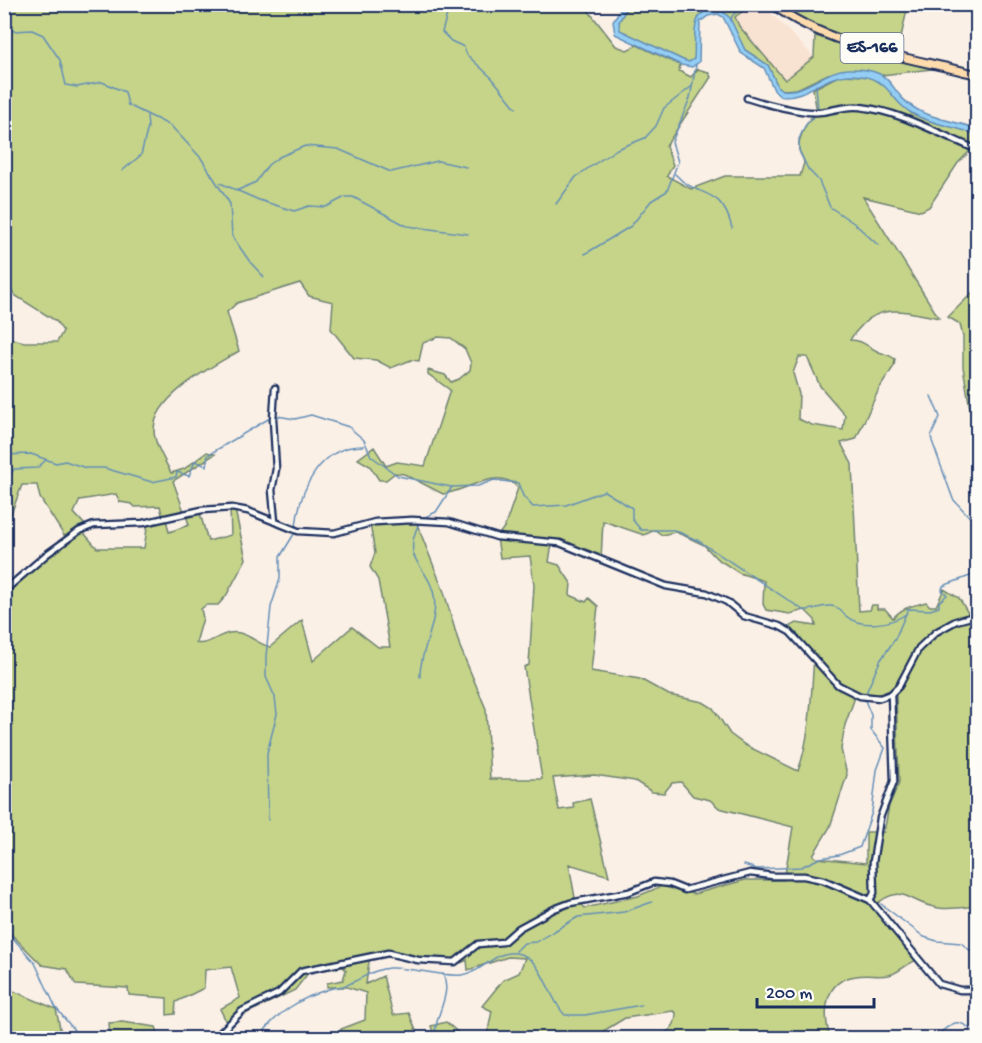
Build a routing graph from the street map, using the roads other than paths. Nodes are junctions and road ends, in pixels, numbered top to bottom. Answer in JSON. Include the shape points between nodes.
{"nodes":[{"id":1,"x":772,"y":4,"type":"edge"},
{"id":2,"x":978,"y":75,"type":"edge"},
{"id":3,"x":747,"y":98,"type":"dead end"},
{"id":4,"x":978,"y":150,"type":"edge"},
{"id":5,"x":275,"y":388,"type":"dead end"},
{"id":6,"x":275,"y":522,"type":"junction"},
{"id":7,"x":4,"y":591,"type":"edge"},
{"id":8,"x":978,"y":615,"type":"edge"},
{"id":9,"x":891,"y":694,"type":"junction"},
{"id":10,"x":870,"y":900,"type":"junction"},
{"id":11,"x":978,"y":990,"type":"edge"},
{"id":12,"x":215,"y":1038,"type":"edge"}],
"edges":[{"from":1,"to":2,"type":"main road","number":"ES-166","via":[[805,27],[840,40]]},
{"from":3,"to":4,"type":"street","via":[[815,112],[848,106],[877,109],[940,131]]},
{"from":5,"to":6,"type":"street"},
{"from":6,"to":7,"type":"street","via":[[248,510],[216,508],[143,523],[94,525],[47,554]]},
{"from":6,"to":9,"type":"street","via":[[298,531],[334,533],[375,522],[449,522],[497,537],[560,543],[666,586],[707,593],[727,602],[744,616],[790,632],[838,685],[860,696],[880,698]]},
{"from":8,"to":9,"type":"street","via":[[956,621],[924,643]]},
{"from":9,"to":10,"type":"street","via":[[894,781],[880,818],[873,862],[874,893]]},
{"from":10,"to":11,"type":"street","via":[[939,984]]},
{"from":10,"to":12,"type":"street","via":[[804,876],[750,873],[685,890],[654,882],[629,892],[554,909],[519,928],[503,942],[478,944],[455,962],[388,953],[301,971],[279,993],[242,1011]]}]}
